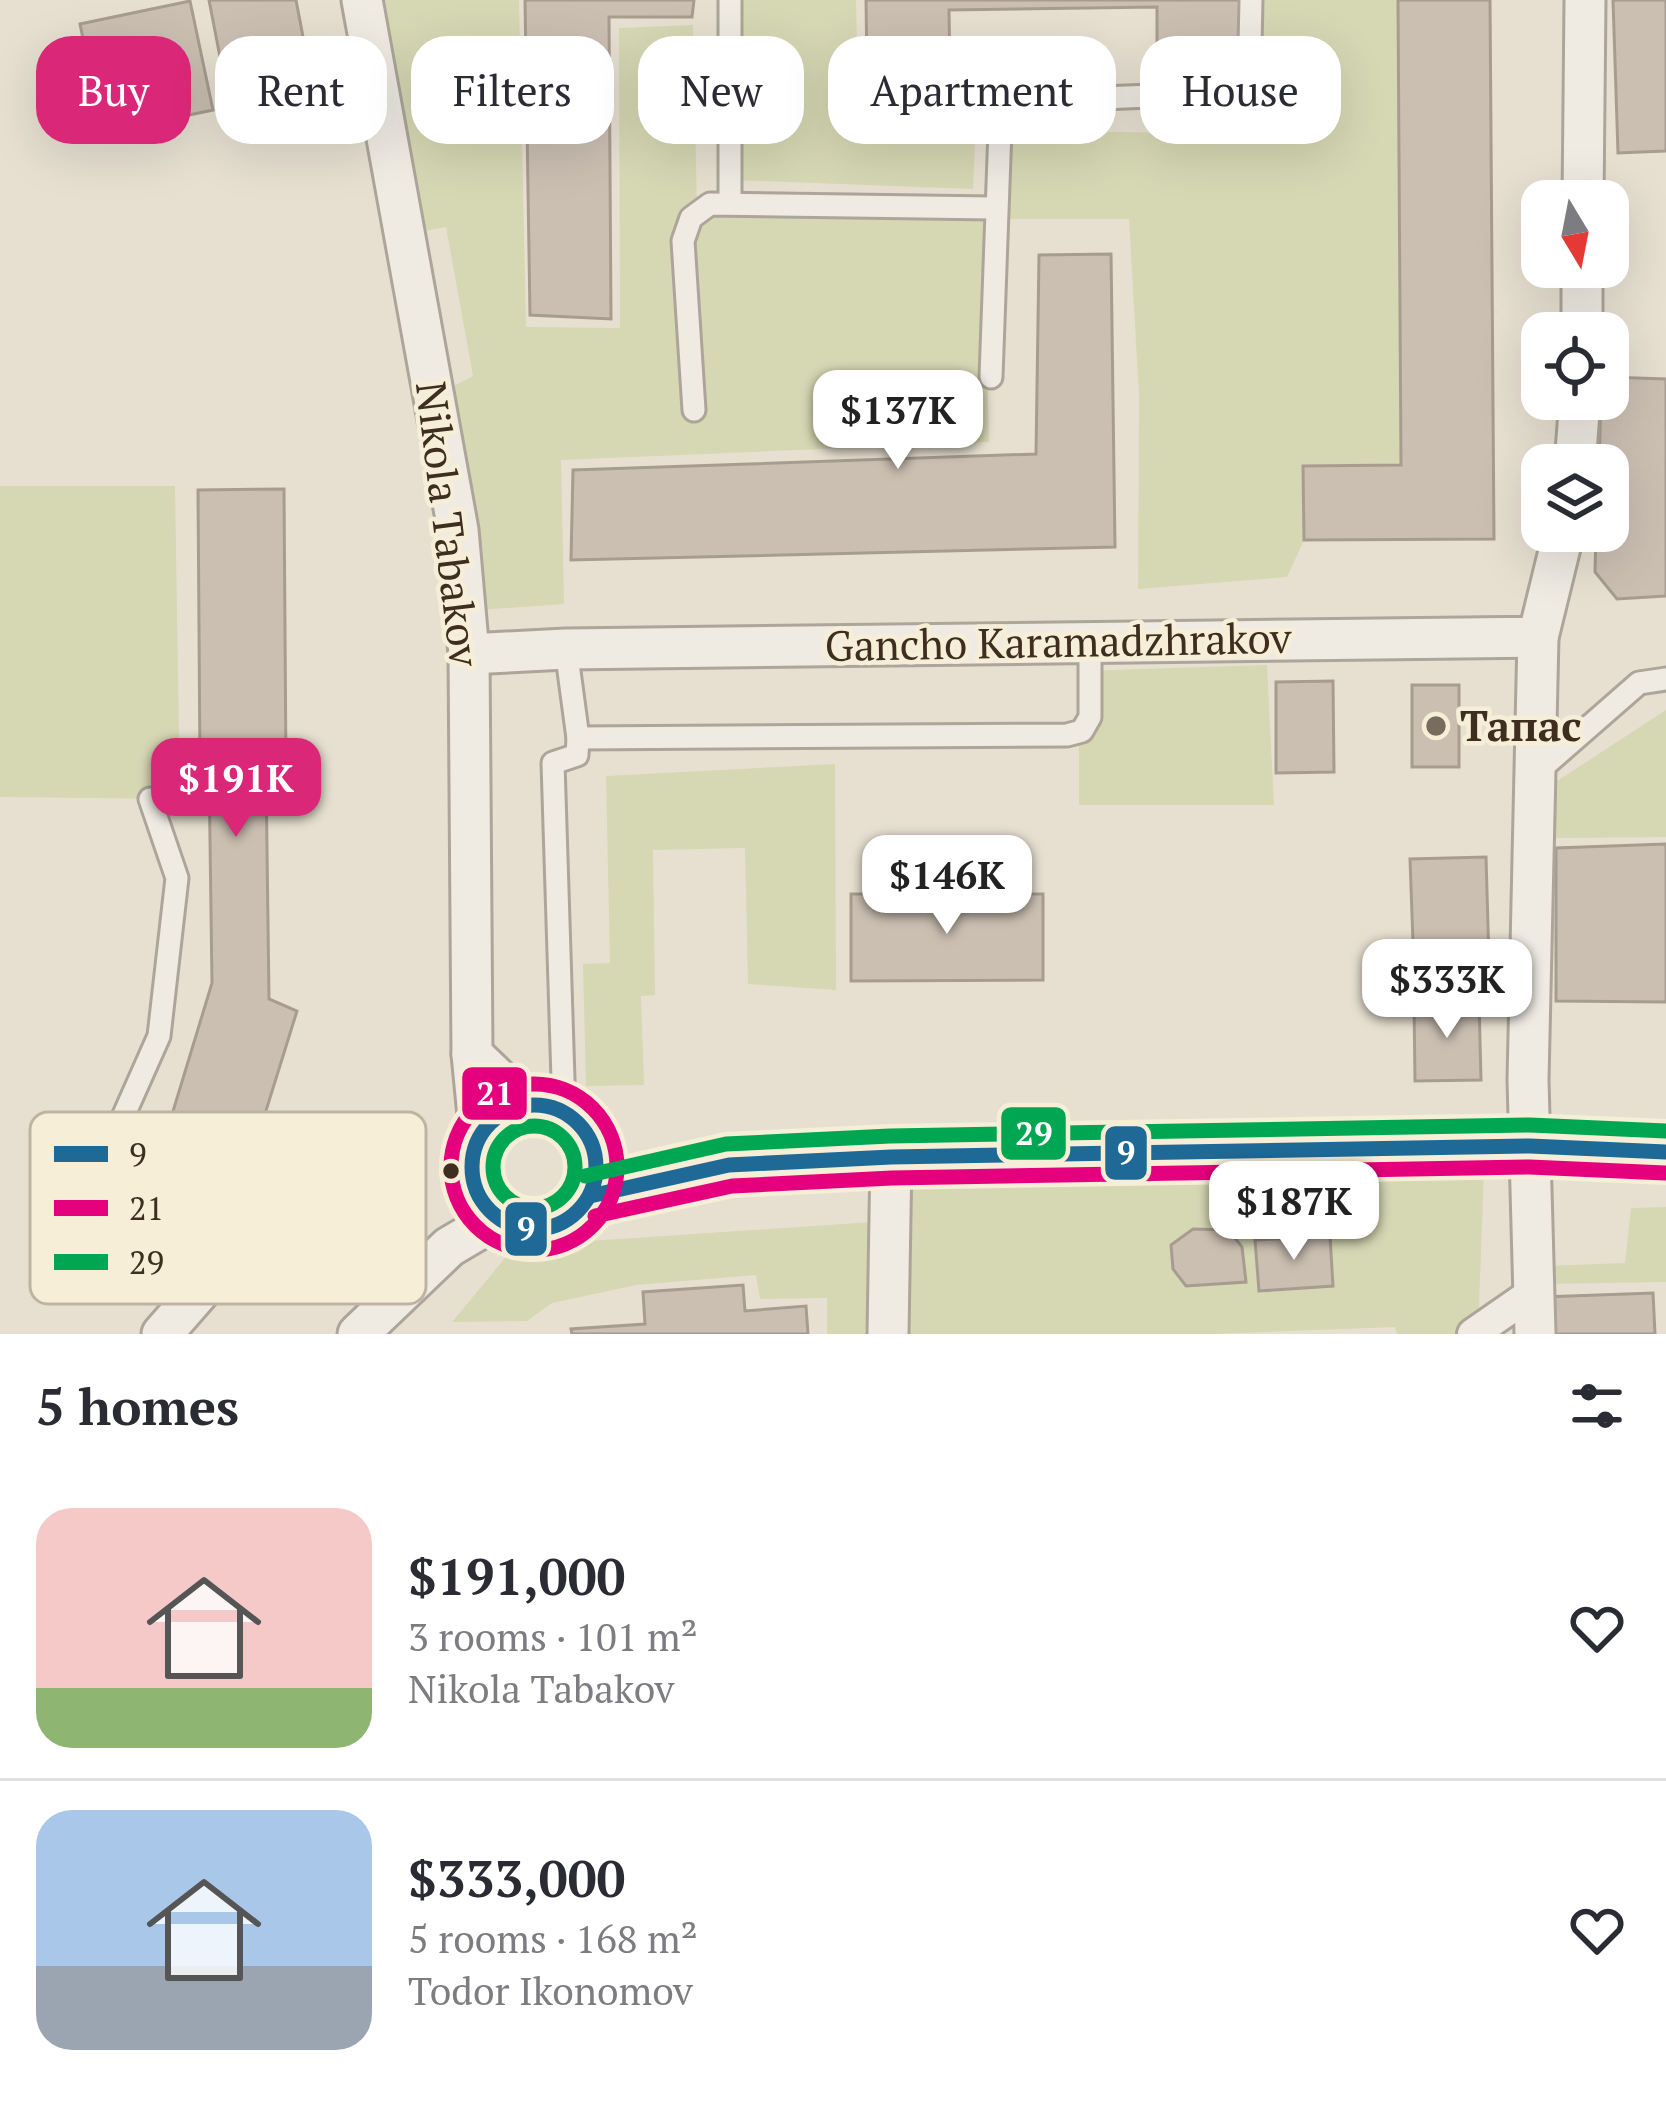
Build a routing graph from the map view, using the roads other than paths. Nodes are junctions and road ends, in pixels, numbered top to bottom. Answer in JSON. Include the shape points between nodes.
{"nodes":[{"id":1,"x":362,"y":0,"type":"edge"},
{"id":2,"x":730,"y":0,"type":"edge"},
{"id":3,"x":1251,"y":0,"type":"edge"},
{"id":4,"x":1585,"y":0,"type":"edge"},
{"id":5,"x":1583,"y":180,"type":"edge"},
{"id":6,"x":730,"y":201,"type":"junction"},
{"id":7,"x":993,"y":208,"type":"junction"},
{"id":8,"x":991,"y":377,"type":"dead end"},
{"id":9,"x":694,"y":410,"type":"dead end"},
{"id":10,"x":1559,"y":552,"type":"edge"},
{"id":11,"x":1538,"y":637,"type":"junction"},
{"id":12,"x":1090,"y":642,"type":"junction"},
{"id":13,"x":566,"y":649,"type":"junction"},
{"id":14,"x":469,"y":654,"type":"junction"},
{"id":15,"x":1666,"y":679,"type":"edge"},
{"id":16,"x":578,"y":738,"type":"junction"},
{"id":17,"x":1535,"y":774,"type":"junction"},
{"id":18,"x":150,"y":799,"type":"dead end"},
{"id":19,"x":472,"y":1054,"type":"junction"},
{"id":20,"x":117,"y":1112,"type":"edge"},
{"id":21,"x":560,"y":1119,"type":"junction"},
{"id":22,"x":480,"y":1136,"type":"junction"},
{"id":23,"x":1530,"y":1146,"type":"junction"},
{"id":24,"x":1666,"y":1152,"type":"edge"},
{"id":25,"x":891,"y":1157,"type":"junction"},
{"id":26,"x":729,"y":1165,"type":"junction"},
{"id":27,"x":590,"y":1196,"type":"junction"},
{"id":28,"x":498,"y":1218,"type":"junction"},
{"id":29,"x":426,"y":1269,"type":"edge"},
{"id":30,"x":1535,"y":1291,"type":"junction"},
{"id":31,"x":188,"y":1304,"type":"edge"},
{"id":32,"x":389,"y":1304,"type":"edge"},
{"id":33,"x":162,"y":1334,"type":"edge"},
{"id":34,"x":358,"y":1334,"type":"edge"},
{"id":35,"x":888,"y":1334,"type":"edge"},
{"id":36,"x":1473,"y":1334,"type":"edge"},
{"id":37,"x":1535,"y":1334,"type":"edge"}],
"edges":[{"from":1,"to":14,"type":"street","name":"Nikola Tabakov","via":[[458,530]]},
{"from":2,"to":6,"type":"lane"},
{"from":3,"to":7,"type":"lane","via":[[1249,92],[1000,102]]},
{"from":4,"to":5,"type":"street"},
{"from":6,"to":7,"type":"lane"},
{"from":6,"to":9,"type":"lane","via":[[691,218],[683,241]]},
{"from":7,"to":8,"type":"lane"},
{"from":10,"to":11,"type":"street"},
{"from":11,"to":12,"type":"street","name":"Gancho Karamadzhrakov"},
{"from":11,"to":17,"type":"street"},
{"from":12,"to":13,"type":"street","name":"Gancho Karamadzhrakov"},
{"from":12,"to":16,"type":"lane","via":[[1090,717],[1082,731],[1067,735]]},
{"from":13,"to":14,"type":"street","name":"Gancho Karamadzhrakov"},
{"from":13,"to":16,"type":"lane"},
{"from":14,"to":19,"type":"street","name":"Nikola Tabakov"},
{"from":15,"to":17,"type":"lane","via":[[1640,682]]},
{"from":16,"to":21,"type":"lane","via":[[577,755],[553,763]]},
{"from":17,"to":23,"type":"street"},
{"from":18,"to":20,"type":"lane","via":[[177,878],[159,1036]]},
{"from":19,"to":21,"type":"street"},
{"from":19,"to":22,"type":"street","name":"Nikola Tabakov"},
{"from":21,"to":22,"type":"street","via":[[494,1119]]},
{"from":21,"to":26,"type":"street"},
{"from":21,"to":27,"type":"street","via":[[597,1162]]},
{"from":22,"to":28,"type":"street","via":[[472,1156],[476,1192]]},
{"from":23,"to":24,"type":"street"},
{"from":23,"to":25,"type":"street"},
{"from":23,"to":30,"type":"street"},
{"from":25,"to":26,"type":"street"},
{"from":25,"to":35,"type":"street"},
{"from":26,"to":27,"type":"street"},
{"from":27,"to":28,"type":"street","via":[[566,1222],[545,1229]]},
{"from":28,"to":29,"type":"street"},
{"from":30,"to":36,"type":"street"},
{"from":30,"to":37,"type":"street"},
{"from":31,"to":33,"type":"street"},
{"from":32,"to":34,"type":"street"}]}
